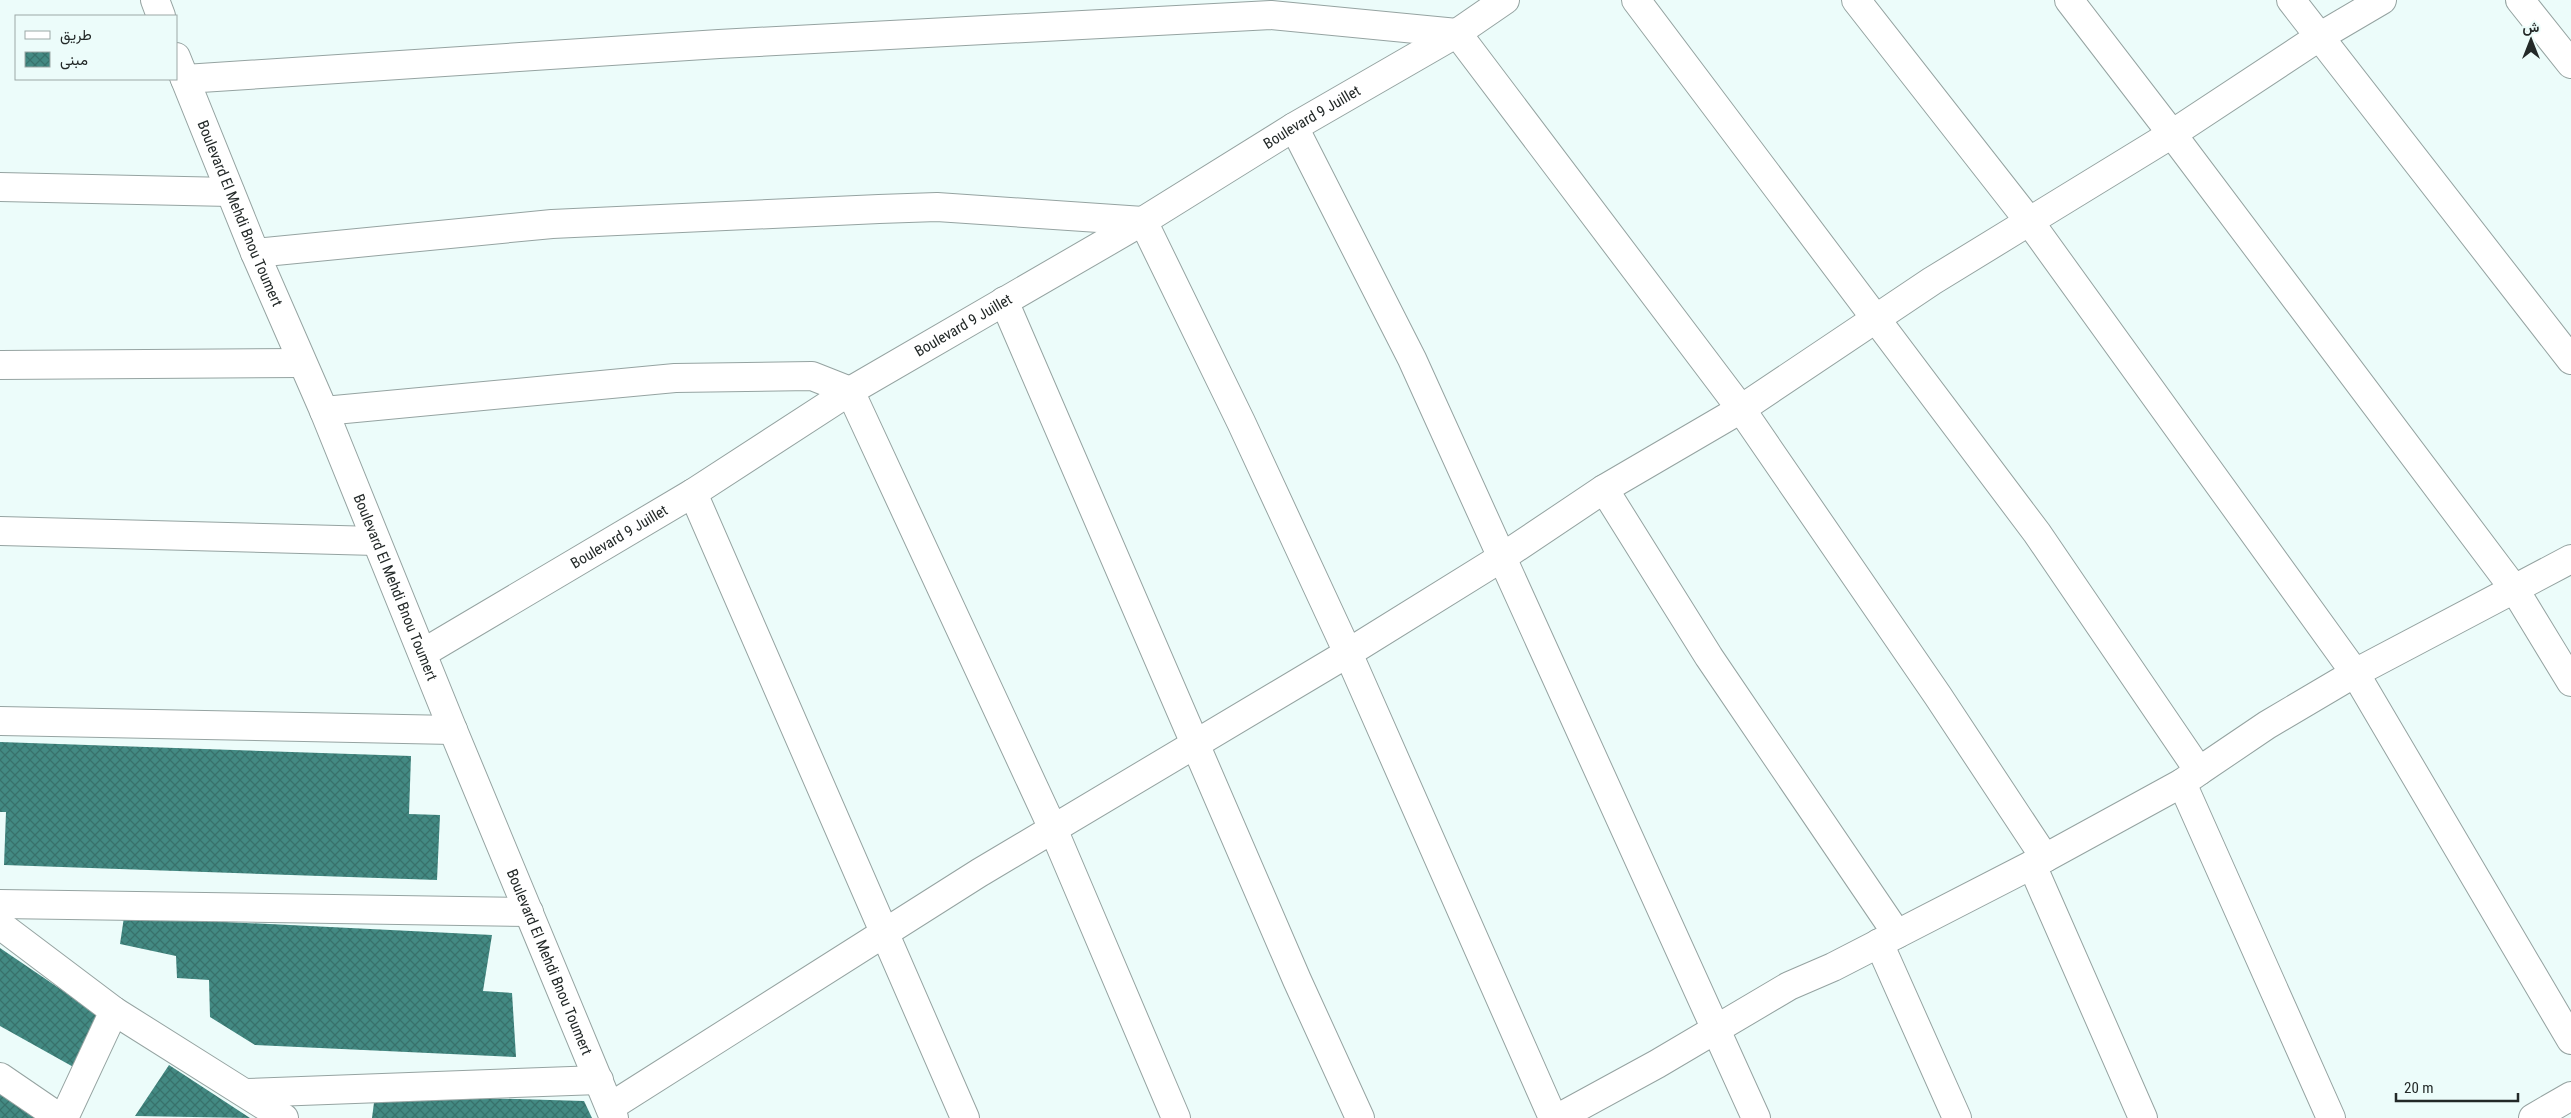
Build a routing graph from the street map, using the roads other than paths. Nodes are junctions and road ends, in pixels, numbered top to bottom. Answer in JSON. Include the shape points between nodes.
{"nodes":[{"id":1,"x":156,"y":0,"type":"edge"},
{"id":2,"x":1505,"y":0,"type":"edge"},
{"id":3,"x":1636,"y":0,"type":"edge"},
{"id":4,"x":1856,"y":0,"type":"edge"},
{"id":5,"x":2068,"y":0,"type":"edge"},
{"id":6,"x":2291,"y":0,"type":"edge"},
{"id":7,"x":2382,"y":0,"type":"edge"},
{"id":8,"x":2520,"y":0,"type":"edge"},
{"id":9,"x":161,"y":15,"type":"edge"},
{"id":10,"x":1457,"y":33,"type":"junction"},
{"id":11,"x":2319,"y":38,"type":"junction"},
{"id":12,"x":2571,"y":64,"type":"edge"},
{"id":13,"x":180,"y":68,"type":"edge"},
{"id":14,"x":1294,"y":127,"type":"junction"},
{"id":15,"x":2172,"y":134,"type":"junction"},
{"id":16,"x":0,"y":187,"type":"edge"},
{"id":17,"x":230,"y":192,"type":"junction"},
{"id":18,"x":1143,"y":222,"type":"junction"},
{"id":19,"x":2029,"y":222,"type":"junction"},
{"id":20,"x":255,"y":253,"type":"junction"},
{"id":21,"x":1004,"y":301,"type":"junction"},
{"id":22,"x":1876,"y":320,"type":"junction"},
{"id":23,"x":2571,"y":360,"type":"edge"},
{"id":24,"x":301,"y":363,"type":"junction"},
{"id":25,"x":0,"y":365,"type":"edge"},
{"id":26,"x":850,"y":390,"type":"junction"},
{"id":27,"x":1741,"y":409,"type":"junction"},
{"id":28,"x":324,"y":412,"type":"junction"},
{"id":29,"x":1604,"y":489,"type":"junction"},
{"id":30,"x":693,"y":493,"type":"junction"},
{"id":31,"x":0,"y":531,"type":"edge"},
{"id":32,"x":376,"y":541,"type":"junction"},
{"id":33,"x":1501,"y":558,"type":"junction"},
{"id":34,"x":2571,"y":559,"type":"edge"},
{"id":35,"x":2515,"y":590,"type":"junction"},
{"id":36,"x":422,"y":653,"type":"junction"},
{"id":37,"x":1348,"y":653,"type":"junction"},
{"id":38,"x":2355,"y":673,"type":"junction"},
{"id":39,"x":2571,"y":682,"type":"edge"},
{"id":40,"x":0,"y":721,"type":"edge"},
{"id":41,"x":453,"y":730,"type":"junction"},
{"id":42,"x":1196,"y":745,"type":"junction"},
{"id":43,"x":2191,"y":777,"type":"junction"},
{"id":44,"x":1054,"y":831,"type":"junction"},
{"id":45,"x":2038,"y":861,"type":"junction"},
{"id":46,"x":0,"y":904,"type":"edge"},
{"id":47,"x":529,"y":912,"type":"junction"},
{"id":48,"x":0,"y":925,"type":"edge"},
{"id":49,"x":886,"y":932,"type":"junction"},
{"id":50,"x":1888,"y":938,"type":"junction"},
{"id":51,"x":114,"y":1011,"type":"junction"},
{"id":52,"x":1717,"y":1030,"type":"junction"},
{"id":53,"x":2571,"y":1040,"type":"edge"},
{"id":54,"x":0,"y":1077,"type":"edge"},
{"id":55,"x":599,"y":1080,"type":"junction"},
{"id":56,"x":246,"y":1092,"type":"junction"},
{"id":57,"x":2571,"y":1096,"type":"edge"},
{"id":58,"x":612,"y":1112,"type":"edge"},
{"id":59,"x":62,"y":1118,"type":"edge"},
{"id":60,"x":284,"y":1118,"type":"edge"},
{"id":61,"x":965,"y":1118,"type":"edge"},
{"id":62,"x":1176,"y":1118,"type":"edge"},
{"id":63,"x":1360,"y":1118,"type":"edge"},
{"id":64,"x":1553,"y":1118,"type":"edge"},
{"id":65,"x":1558,"y":1118,"type":"edge"},
{"id":66,"x":1756,"y":1118,"type":"edge"},
{"id":67,"x":1957,"y":1118,"type":"edge"},
{"id":68,"x":2143,"y":1118,"type":"edge"},
{"id":69,"x":2331,"y":1118,"type":"edge"},
{"id":70,"x":2533,"y":1118,"type":"edge"}],
"edges":[{"from":1,"to":9,"type":"street"},
{"from":2,"to":10,"type":"street","name":"Boulevard 9 Juillet"},
{"from":3,"to":22,"type":"street"},
{"from":4,"to":19,"type":"street"},
{"from":5,"to":15,"type":"street"},
{"from":6,"to":11,"type":"street"},
{"from":7,"to":11,"type":"street"},
{"from":8,"to":12,"type":"street"},
{"from":10,"to":13,"type":"street","via":[[1271,15]]},
{"from":10,"to":14,"type":"street","name":"Boulevard 9 Juillet"},
{"from":10,"to":27,"type":"street"},
{"from":11,"to":15,"type":"street"},
{"from":11,"to":23,"type":"street"},
{"from":13,"to":17,"type":"street","name":"Boulevard El Mehdi Bnou Toumert"},
{"from":14,"to":18,"type":"street","name":"Boulevard 9 Juillet"},
{"from":14,"to":33,"type":"street","via":[[1412,359]]},
{"from":15,"to":19,"type":"street"},
{"from":15,"to":35,"type":"street"},
{"from":16,"to":17,"type":"street"},
{"from":17,"to":20,"type":"street","name":"Boulevard El Mehdi Bnou Toumert"},
{"from":18,"to":20,"type":"street","via":[[973,209],[889,209],[552,224]]},
{"from":18,"to":21,"type":"street","name":"Boulevard 9 Juillet"},
{"from":18,"to":37,"type":"street","via":[[1241,422]]},
{"from":19,"to":22,"type":"street","via":[[1932,281]]},
{"from":19,"to":38,"type":"street"},
{"from":20,"to":24,"type":"street","name":"Boulevard El Mehdi Bnou Toumert"},
{"from":21,"to":26,"type":"street","name":"Boulevard 9 Juillet"},
{"from":21,"to":42,"type":"street"},
{"from":22,"to":27,"type":"street"},
{"from":22,"to":43,"type":"street","via":[[2036,532]]},
{"from":24,"to":25,"type":"street"},
{"from":24,"to":28,"type":"street","name":"Boulevard El Mehdi Bnou Toumert"},
{"from":26,"to":28,"type":"street","via":[[812,376],[675,378]]},
{"from":26,"to":30,"type":"street","name":"Boulevard 9 Juillet"},
{"from":26,"to":44,"type":"street"},
{"from":27,"to":29,"type":"street"},
{"from":27,"to":45,"type":"street","via":[[1944,704]]},
{"from":28,"to":32,"type":"street","name":"Boulevard El Mehdi Bnou Toumert"},
{"from":29,"to":33,"type":"street"},
{"from":29,"to":50,"type":"street"},
{"from":30,"to":36,"type":"street","name":"Boulevard 9 Juillet"},
{"from":30,"to":49,"type":"street"},
{"from":31,"to":32,"type":"street"},
{"from":32,"to":36,"type":"street","name":"Boulevard El Mehdi Bnou Toumert"},
{"from":33,"to":37,"type":"street"},
{"from":33,"to":52,"type":"street"},
{"from":34,"to":35,"type":"street"},
{"from":35,"to":38,"type":"street"},
{"from":35,"to":39,"type":"street"},
{"from":36,"to":41,"type":"street","name":"Boulevard El Mehdi Bnou Toumert"},
{"from":37,"to":42,"type":"street"},
{"from":37,"to":64,"type":"street"},
{"from":38,"to":43,"type":"street","via":[[2267,725]]},
{"from":38,"to":53,"type":"street"},
{"from":40,"to":41,"type":"street"},
{"from":41,"to":47,"type":"street","name":"Boulevard El Mehdi Bnou Toumert"},
{"from":42,"to":44,"type":"street"},
{"from":42,"to":63,"type":"street"},
{"from":43,"to":45,"type":"street"},
{"from":43,"to":69,"type":"street"},
{"from":44,"to":49,"type":"street","via":[[979,873]]},
{"from":44,"to":62,"type":"street"},
{"from":45,"to":50,"type":"street"},
{"from":45,"to":68,"type":"street"},
{"from":46,"to":47,"type":"street"},
{"from":47,"to":55,"type":"street","name":"Boulevard El Mehdi Bnou Toumert"},
{"from":48,"to":51,"type":"street"},
{"from":49,"to":58,"type":"street"},
{"from":49,"to":61,"type":"street"},
{"from":50,"to":52,"type":"street","via":[[1788,986]]},
{"from":50,"to":67,"type":"street"},
{"from":51,"to":56,"type":"street"},
{"from":51,"to":59,"type":"street"},
{"from":52,"to":65,"type":"street"},
{"from":52,"to":66,"type":"street"},
{"from":54,"to":59,"type":"street"},
{"from":55,"to":56,"type":"street"},
{"from":55,"to":58,"type":"street","name":"Boulevard El Mehdi Bnou Toumert"},
{"from":56,"to":60,"type":"street"},
{"from":57,"to":70,"type":"street"}]}
